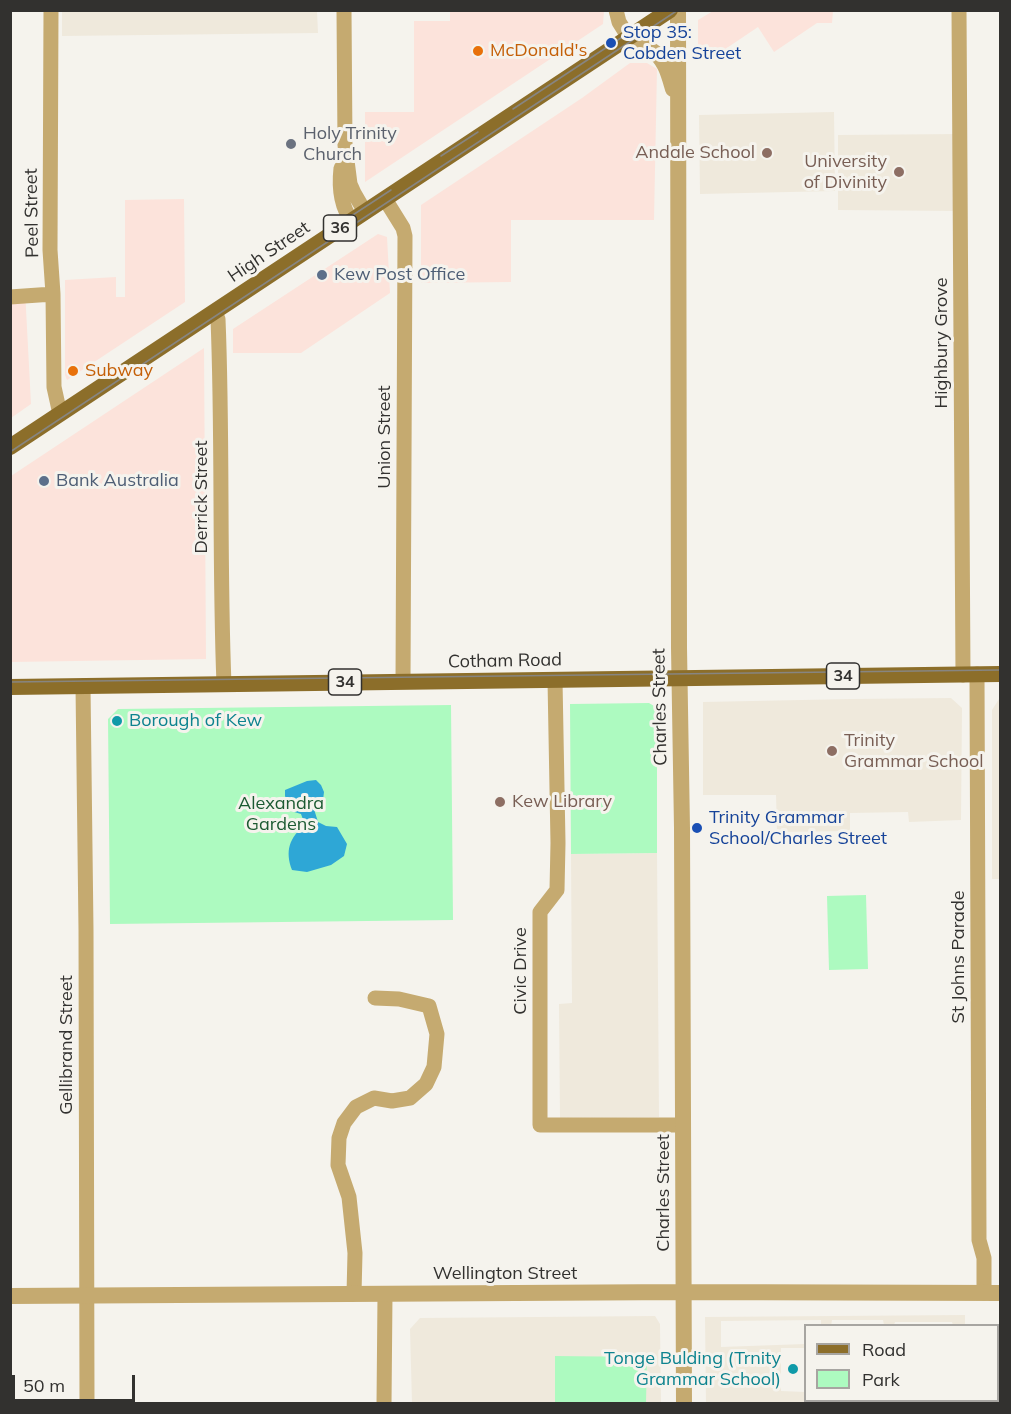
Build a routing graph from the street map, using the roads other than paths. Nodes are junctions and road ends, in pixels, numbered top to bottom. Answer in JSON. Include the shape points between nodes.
{"nodes":[{"id":1,"x":51,"y":10,"type":"edge"},
{"id":2,"x":344,"y":10,"type":"edge"},
{"id":3,"x":616,"y":10,"type":"edge"},
{"id":4,"x":670,"y":10,"type":"edge"},
{"id":5,"x":678,"y":10,"type":"edge"},
{"id":6,"x":959,"y":10,"type":"edge"},
{"id":7,"x":629,"y":38,"type":"junction"},
{"id":8,"x":678,"y":104,"type":"junction"},
{"id":9,"x":385,"y":199,"type":"junction"},
{"id":10,"x":358,"y":217,"type":"junction"},
{"id":11,"x":53,"y":294,"type":"junction"},
{"id":12,"x":10,"y":297,"type":"edge"},
{"id":13,"x":214,"y":312,"type":"junction"},
{"id":14,"x":60,"y":414,"type":"junction"},
{"id":15,"x":10,"y":447,"type":"edge"},
{"id":16,"x":970,"y":674,"type":"junction"},
{"id":17,"x":1000,"y":674,"type":"edge"},
{"id":18,"x":679,"y":678,"type":"junction"},
{"id":19,"x":555,"y":680,"type":"junction"},
{"id":20,"x":403,"y":681,"type":"junction"},
{"id":21,"x":224,"y":684,"type":"junction"},
{"id":22,"x":83,"y":686,"type":"junction"},
{"id":23,"x":10,"y":687,"type":"edge"},
{"id":24,"x":375,"y":998,"type":"dead end"},
{"id":25,"x":683,"y":1125,"type":"junction"},
{"id":26,"x":684,"y":1292,"type":"junction"},
{"id":27,"x":986,"y":1293,"type":"edge"},
{"id":28,"x":354,"y":1294,"type":"junction"},
{"id":29,"x":385,"y":1294,"type":"junction"},
{"id":30,"x":10,"y":1296,"type":"edge"},
{"id":31,"x":87,"y":1296,"type":"junction"},
{"id":32,"x":87,"y":1404,"type":"edge"},
{"id":33,"x":384,"y":1404,"type":"edge"},
{"id":34,"x":684,"y":1404,"type":"edge"}],
"edges":[{"from":1,"to":11,"type":"street","name":"Peel Street"},
{"from":2,"to":10,"type":"street","via":[[345,145],[340,190],[349,217]]},
{"from":3,"to":7,"type":"street"},
{"from":4,"to":7,"type":"main road","name":"High Street","number":"36"},
{"from":5,"to":8,"type":"street","name":"Charles Street"},
{"from":6,"to":16,"type":"street","name":"Highbury Grove"},
{"from":7,"to":8,"type":"street","via":[[661,58]]},
{"from":7,"to":9,"type":"main road","name":"High Street","number":"36"},
{"from":8,"to":18,"type":"street","name":"Charles Street"},
{"from":9,"to":10,"type":"main road","name":"High Street","number":"36"},
{"from":9,"to":20,"type":"street","name":"Union Street","via":[[405,236]]},
{"from":10,"to":13,"type":"main road","name":"High Street","number":"36"},
{"from":11,"to":12,"type":"street"},
{"from":11,"to":14,"type":"street","name":"Peel Street","via":[[54,387]]},
{"from":13,"to":14,"type":"main road","name":"High Street","number":"36"},
{"from":13,"to":21,"type":"street","name":"Derrick Street","via":[[218,319],[221,410]]},
{"from":14,"to":15,"type":"main road","name":"High Street","number":"36"},
{"from":16,"to":17,"type":"main road","name":"Cotham Road","number":"34"},
{"from":16,"to":18,"type":"main road","name":"Cotham Road","number":"34"},
{"from":16,"to":27,"type":"street","name":"St Johns Parade","via":[[979,1240],[974,1258]]},
{"from":18,"to":19,"type":"main road","name":"Cotham Road","number":"34"},
{"from":18,"to":25,"type":"street","name":"Charles Street"},
{"from":19,"to":20,"type":"main road","name":"Cotham Road","number":"34"},
{"from":19,"to":25,"type":"street","name":"Civic Drive","via":[[557,890],[540,912],[540,1125]]},
{"from":20,"to":21,"type":"main road","name":"Cotham Road","number":"34"},
{"from":21,"to":22,"type":"main road","name":"Cotham Road","number":"34"},
{"from":22,"to":23,"type":"main road","name":"Cotham Road","number":"34"},
{"from":22,"to":31,"type":"street","name":"Gellibrand Street"},
{"from":24,"to":28,"type":"street","via":[[429,1006],[437,1034],[434,1067],[426,1084],[410,1098],[374,1098],[356,1107],[339,1138],[338,1165],[349,1197],[355,1253]]},
{"from":25,"to":26,"type":"street","name":"Charles Street"},
{"from":26,"to":27,"type":"street","name":"Wellington Street"},
{"from":26,"to":29,"type":"street","name":"Wellington Street"},
{"from":26,"to":34,"type":"street","name":"Charles Street"},
{"from":28,"to":29,"type":"street","name":"Wellington Street"},
{"from":28,"to":31,"type":"street","name":"Wellington Street"},
{"from":29,"to":33,"type":"street"},
{"from":30,"to":31,"type":"street","name":"Wellington Street"},
{"from":31,"to":32,"type":"street","name":"Gellibrand Street"}]}
